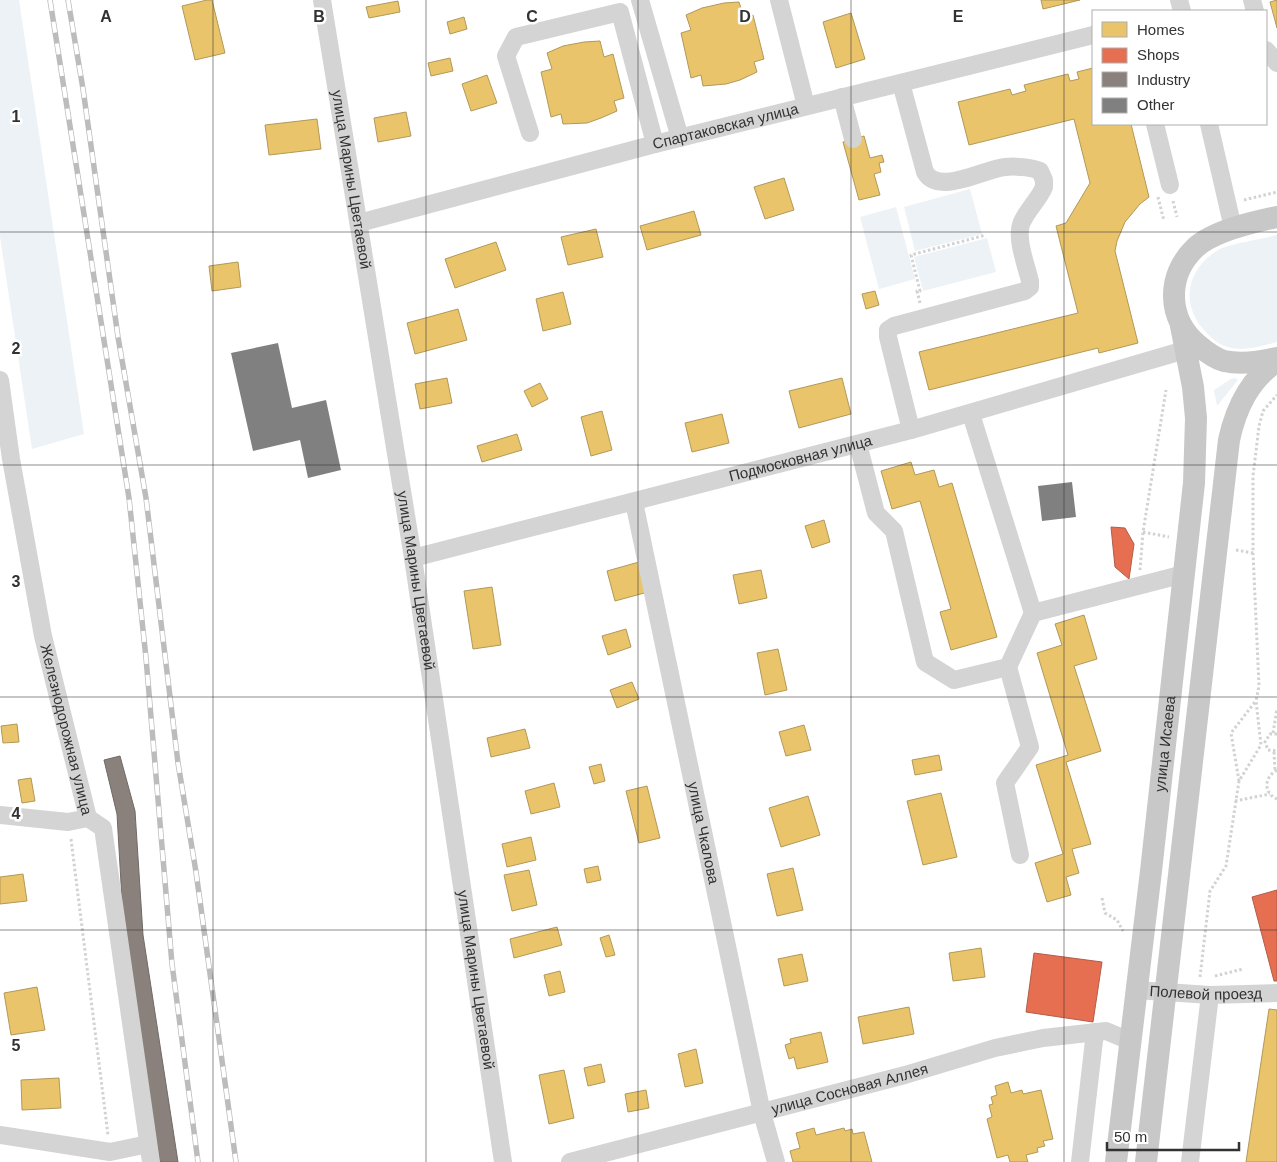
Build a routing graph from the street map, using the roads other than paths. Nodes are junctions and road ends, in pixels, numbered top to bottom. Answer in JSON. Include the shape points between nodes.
{"nodes":[{"id":1,"x":322,"y":0,"type":"edge"},
{"id":2,"x":640,"y":0,"type":"edge"},
{"id":3,"x":779,"y":0,"type":"edge"},
{"id":4,"x":1092,"y":35,"type":"edge"},
{"id":5,"x":1267,"y":51,"type":"edge"},
{"id":6,"x":1277,"y":63,"type":"edge"},
{"id":7,"x":901,"y":83,"type":"junction"},
{"id":8,"x":842,"y":97,"type":"junction"},
{"id":9,"x":806,"y":106,"type":"junction"},
{"id":10,"x":1155,"y":125,"type":"edge"},
{"id":11,"x":1209,"y":125,"type":"edge"},
{"id":12,"x":530,"y":133,"type":"dead end"},
{"id":13,"x":680,"y":138,"type":"junction"},
{"id":14,"x":854,"y":139,"type":"dead end"},
{"id":15,"x":656,"y":144,"type":"junction"},
{"id":16,"x":1170,"y":185,"type":"dead end"},
{"id":17,"x":1277,"y":217,"type":"edge"},
{"id":18,"x":360,"y":223,"type":"junction"},
{"id":19,"x":1233,"y":228,"type":"junction"},
{"id":20,"x":1181,"y":326,"type":"junction"},
{"id":21,"x":1185,"y":350,"type":"junction"},
{"id":22,"x":1277,"y":359,"type":"edge"},
{"id":23,"x":0,"y":380,"type":"edge"},
{"id":24,"x":971,"y":414,"type":"junction"},
{"id":25,"x":911,"y":430,"type":"junction"},
{"id":26,"x":858,"y":444,"type":"junction"},
{"id":27,"x":634,"y":502,"type":"junction"},
{"id":28,"x":413,"y":558,"type":"junction"},
{"id":29,"x":1184,"y":574,"type":"junction"},
{"id":30,"x":1033,"y":613,"type":"junction"},
{"id":31,"x":1008,"y":667,"type":"junction"},
{"id":32,"x":0,"y":815,"type":"edge"},
{"id":33,"x":88,"y":818,"type":"junction"},
{"id":34,"x":1020,"y":855,"type":"dead end"},
{"id":35,"x":1136,"y":990,"type":"junction"},
{"id":36,"x":1164,"y":992,"type":"junction"},
{"id":37,"x":1277,"y":992,"type":"edge"},
{"id":38,"x":1210,"y":995,"type":"junction"},
{"id":39,"x":1095,"y":1032,"type":"junction"},
{"id":40,"x":1130,"y":1041,"type":"junction"},
{"id":41,"x":762,"y":1113,"type":"junction"},
{"id":42,"x":0,"y":1135,"type":"edge"},
{"id":43,"x":148,"y":1144,"type":"junction"},
{"id":44,"x":151,"y":1162,"type":"edge"},
{"id":45,"x":502,"y":1162,"type":"edge"},
{"id":46,"x":570,"y":1162,"type":"edge"},
{"id":47,"x":776,"y":1162,"type":"edge"},
{"id":48,"x":1080,"y":1162,"type":"edge"},
{"id":49,"x":1116,"y":1162,"type":"edge"},
{"id":50,"x":1146,"y":1162,"type":"edge"},
{"id":51,"x":1190,"y":1162,"type":"edge"}],
"edges":[{"from":1,"to":18,"type":"street","name":"улица Марины Цветаевой"},
{"from":2,"to":13,"type":"street"},
{"from":3,"to":9,"type":"street"},
{"from":4,"to":7,"type":"street","name":"Спартаковская улица"},
{"from":5,"to":6,"type":"street"},
{"from":7,"to":8,"type":"street","name":"Спартаковская улица"},
{"from":7,"to":25,"type":"street","via":[[928,178],[949,182],[1005,167],[1036,169],[1044,180],[1042,191],[1019,229],[1030,287],[888,330]]},
{"from":8,"to":9,"type":"street","name":"Спартаковская улица"},
{"from":8,"to":14,"type":"street"},
{"from":9,"to":13,"type":"street","name":"Спартаковская улица"},
{"from":10,"to":16,"type":"street"},
{"from":11,"to":19,"type":"street"},
{"from":12,"to":15,"type":"street","via":[[506,56],[516,37],[620,12]]},
{"from":13,"to":15,"type":"street","name":"Спартаковская улица"},
{"from":15,"to":18,"type":"street","name":"Спартаковская улица"},
{"from":17,"to":19,"type":"main road","name":"улица Исаева"},
{"from":18,"to":28,"type":"street","name":"улица Марины Цветаевой"},
{"from":19,"to":20,"type":"main road","name":"улица Исаева","via":[[1196,246],[1184,261],[1173,294]]},
{"from":20,"to":21,"type":"main road","name":"улица Исаева"},
{"from":20,"to":22,"type":"main road","via":[[1206,352],[1223,360],[1255,363]]},
{"from":21,"to":24,"type":"street","name":"Подмосковная улица"},
{"from":21,"to":29,"type":"main road","name":"улица Исаева","via":[[1196,418],[1194,483]]},
{"from":22,"to":36,"type":"main road","name":"улица Исаева","via":[[1246,395],[1234,417],[1229,440]]},
{"from":23,"to":33,"type":"street","name":"Железнодорожная улица","via":[[43,636]]},
{"from":24,"to":25,"type":"street","name":"Подмосковная улица"},
{"from":24,"to":30,"type":"street"},
{"from":25,"to":26,"type":"street","name":"Подмосковная улица"},
{"from":26,"to":27,"type":"street","name":"Подмосковная улица"},
{"from":26,"to":31,"type":"street","via":[[876,513],[894,532],[925,662],[954,680]]},
{"from":27,"to":28,"type":"street","name":"Подмосковная улица"},
{"from":27,"to":41,"type":"street","name":"улица Чкалова"},
{"from":28,"to":45,"type":"street","name":"улица Марины Цветаевой"},
{"from":29,"to":30,"type":"street"},
{"from":29,"to":35,"type":"main road","name":"улица Исаева"},
{"from":30,"to":31,"type":"street"},
{"from":31,"to":34,"type":"street","via":[[1030,747],[1005,783]]},
{"from":32,"to":33,"type":"street","via":[[68,822]]},
{"from":33,"to":43,"type":"street","name":"Железнодорожная улица","via":[[103,828]]},
{"from":35,"to":36,"type":"street","name":"Полевой проезд"},
{"from":35,"to":40,"type":"main road","name":"улица Исаева"},
{"from":36,"to":38,"type":"street","name":"Полевой проезд"},
{"from":36,"to":50,"type":"main road","name":"улица Исаева"},
{"from":37,"to":38,"type":"street","name":"Полевой проезд"},
{"from":38,"to":51,"type":"street"},
{"from":39,"to":40,"type":"street","name":"улица Сосновая Аллея","via":[[1106,1031]]},
{"from":39,"to":41,"type":"street","name":"улица Сосновая Аллея","via":[[994,1048]]},
{"from":39,"to":48,"type":"street"},
{"from":40,"to":49,"type":"main road","name":"улица Исаева"},
{"from":41,"to":46,"type":"street","name":"улица Сосновая Аллея"},
{"from":41,"to":47,"type":"street","name":"улица Чкалова"},
{"from":42,"to":43,"type":"street","via":[[110,1152]]},
{"from":43,"to":44,"type":"street","name":"Железнодорожная улица"}]}
